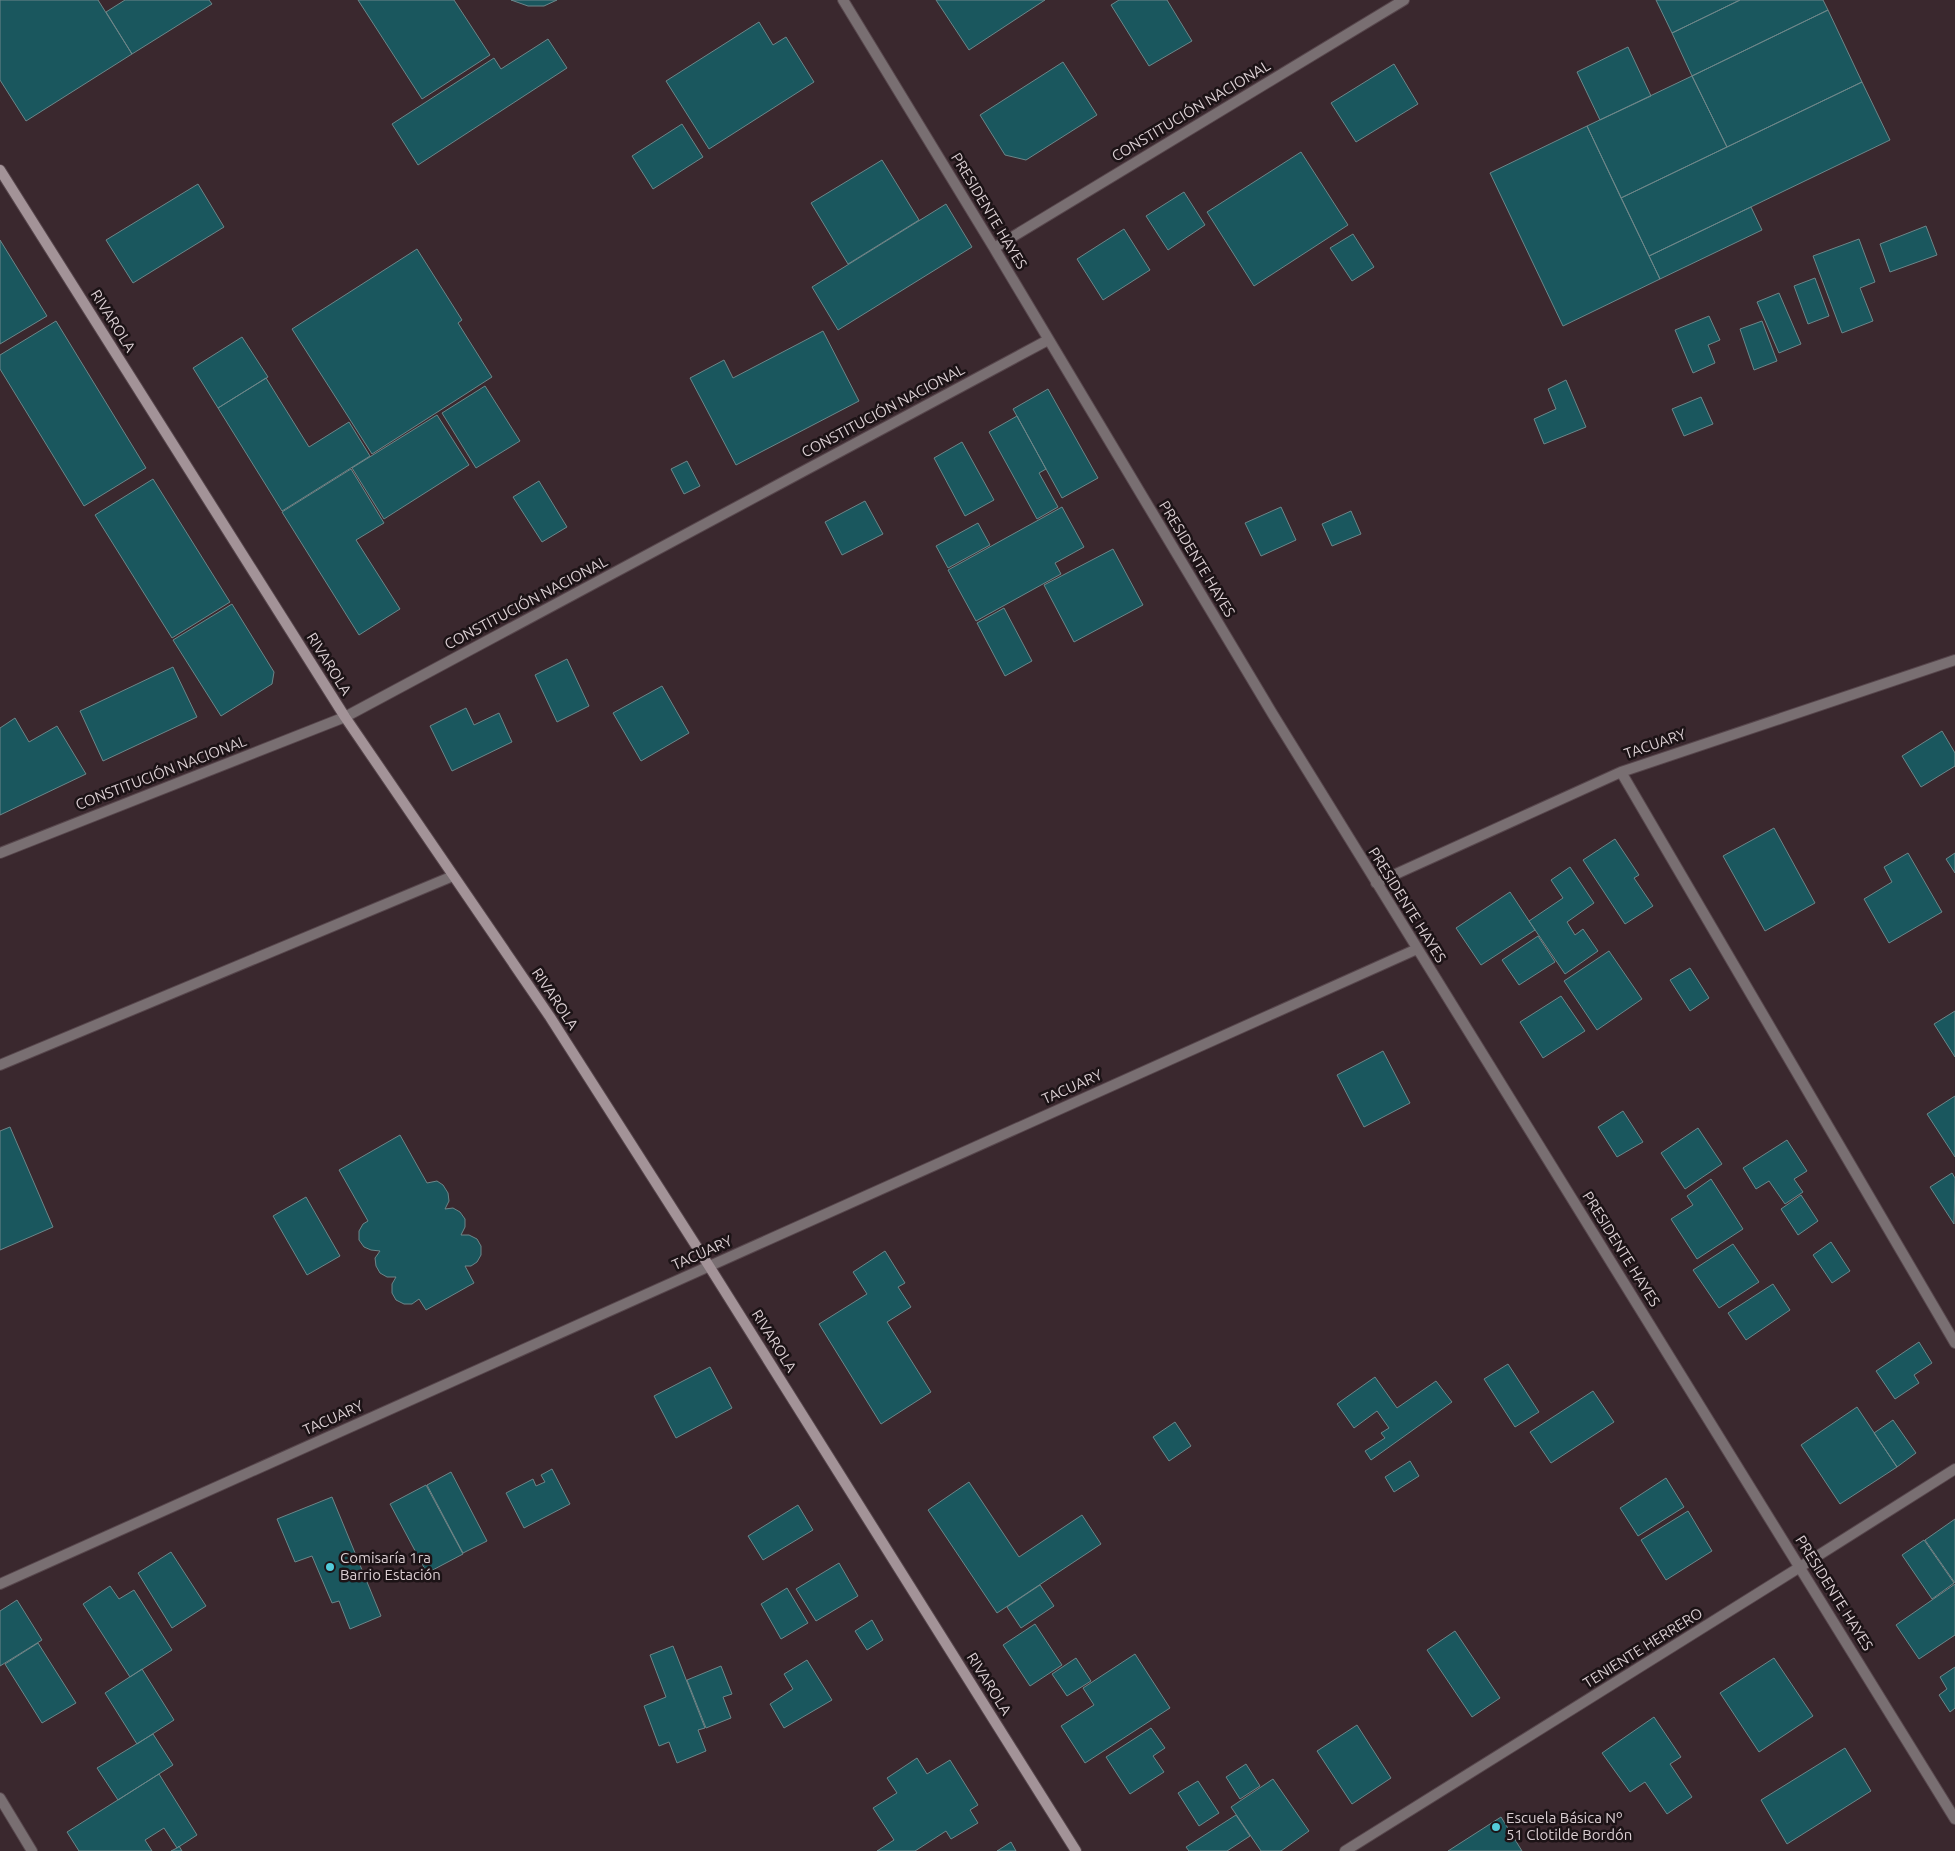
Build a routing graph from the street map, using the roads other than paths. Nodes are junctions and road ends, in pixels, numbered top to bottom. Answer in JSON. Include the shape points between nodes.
{"nodes":[{"id":1,"x":843,"y":0,"type":"edge"},
{"id":2,"x":1404,"y":0,"type":"edge"},
{"id":3,"x":0,"y":170,"type":"edge"},
{"id":4,"x":994,"y":248,"type":"junction"},
{"id":5,"x":1048,"y":340,"type":"junction"},
{"id":6,"x":1955,"y":660,"type":"edge"},
{"id":7,"x":345,"y":717,"type":"junction"},
{"id":8,"x":1622,"y":772,"type":"junction"},
{"id":9,"x":0,"y":853,"type":"edge"},
{"id":10,"x":453,"y":876,"type":"junction"},
{"id":11,"x":1376,"y":883,"type":"junction"},
{"id":12,"x":1417,"y":949,"type":"junction"},
{"id":13,"x":0,"y":1065,"type":"edge"},
{"id":14,"x":709,"y":1266,"type":"junction"},
{"id":15,"x":1955,"y":1343,"type":"edge"},
{"id":16,"x":1955,"y":1469,"type":"edge"},
{"id":17,"x":1800,"y":1568,"type":"junction"},
{"id":18,"x":0,"y":1584,"type":"edge"},
{"id":19,"x":0,"y":1798,"type":"edge"},
{"id":20,"x":1955,"y":1819,"type":"edge"},
{"id":21,"x":32,"y":1851,"type":"edge"},
{"id":22,"x":1076,"y":1851,"type":"edge"},
{"id":23,"x":1345,"y":1851,"type":"edge"}],
"edges":[{"from":1,"to":4,"type":"street","name":"PRESIDENTE HAYES"},
{"from":2,"to":4,"type":"street","name":"CONSTITUCIÓN NACIONAL"},
{"from":3,"to":7,"type":"street","name":"RIVAROLA"},
{"from":4,"to":5,"type":"street","name":"PRESIDENTE HAYES"},
{"from":5,"to":7,"type":"street","name":"CONSTITUCIÓN NACIONAL"},
{"from":5,"to":11,"type":"street","name":"PRESIDENTE HAYES"},
{"from":6,"to":8,"type":"street","name":"TACUARY"},
{"from":7,"to":9,"type":"street","name":"CONSTITUCIÓN NACIONAL"},
{"from":7,"to":10,"type":"street","name":"RIVAROLA"},
{"from":8,"to":11,"type":"street","name":"TACUARY"},
{"from":8,"to":15,"type":"street"},
{"from":10,"to":13,"type":"street"},
{"from":10,"to":14,"type":"street","name":"RIVAROLA","via":[[550,1016]]},
{"from":11,"to":12,"type":"street","name":"PRESIDENTE HAYES"},
{"from":12,"to":14,"type":"street","name":"TACUARY"},
{"from":12,"to":17,"type":"street","name":"PRESIDENTE HAYES"},
{"from":14,"to":18,"type":"street","name":"TACUARY"},
{"from":14,"to":22,"type":"street","name":"RIVAROLA"},
{"from":16,"to":17,"type":"street","name":"TENIENTE HERRERO"},
{"from":17,"to":20,"type":"street","name":"PRESIDENTE HAYES"},
{"from":17,"to":23,"type":"street","name":"TENIENTE HERRERO"},
{"from":19,"to":21,"type":"street"}]}
